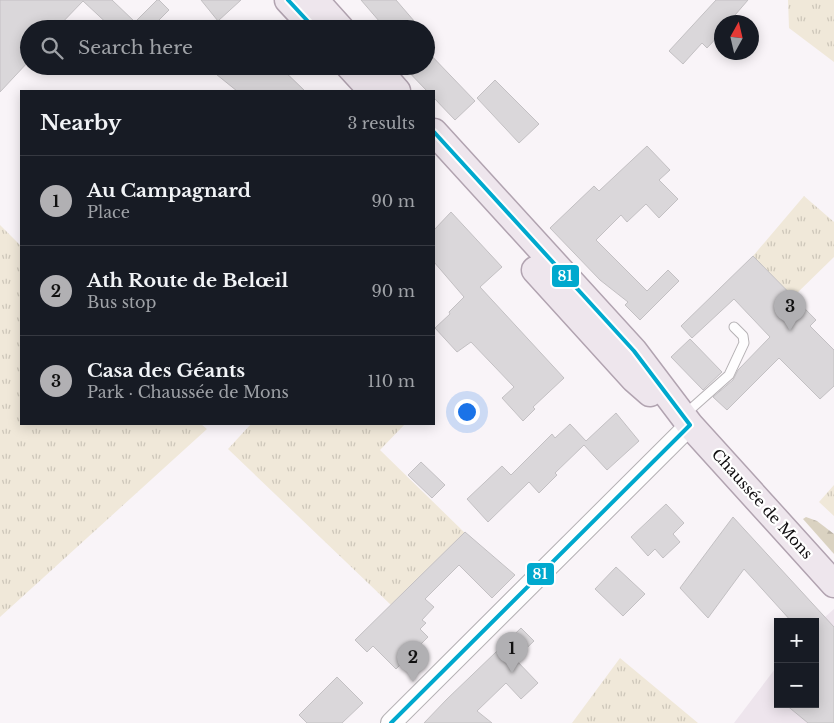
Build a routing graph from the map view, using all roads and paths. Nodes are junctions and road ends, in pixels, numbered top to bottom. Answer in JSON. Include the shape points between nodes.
{"nodes":[{"id":1,"x":288,"y":0,"type":"edge"},
{"id":2,"x":315,"y":0,"type":"edge"},
{"id":3,"x":306,"y":20,"type":"edge"},
{"id":4,"x":333,"y":20,"type":"edge"},
{"id":5,"x":357,"y":75,"type":"edge"},
{"id":6,"x":383,"y":75,"type":"edge"},
{"id":7,"x":371,"y":90,"type":"edge"},
{"id":8,"x":396,"y":90,"type":"edge"},
{"id":9,"x":435,"y":133,"type":"edge"},
{"id":10,"x":435,"y":160,"type":"edge"},
{"id":11,"x":734,"y":327,"type":"dead end"},
{"id":12,"x":686,"y":420,"type":"junction"},
{"id":13,"x":834,"y":584,"type":"edge"},
{"id":14,"x":392,"y":723,"type":"edge"}],
"edges":[{"from":1,"to":3,"type":"main road"},
{"from":2,"to":4,"type":"main road"},
{"from":5,"to":7,"type":"main road"},
{"from":6,"to":8,"type":"main road"},
{"from":9,"to":12,"type":"main road","name":"Chaussée de Mons","via":[[634,351]]},
{"from":10,"to":12,"type":"main road","name":"Chaussée de Mons","via":[[634,380]]},
{"from":11,"to":12,"type":"lane","via":[[743,336],[744,343],[729,375]]},
{"from":12,"to":13,"type":"main road","name":"Chaussée de Mons"},
{"from":12,"to":14,"type":"street"}]}
